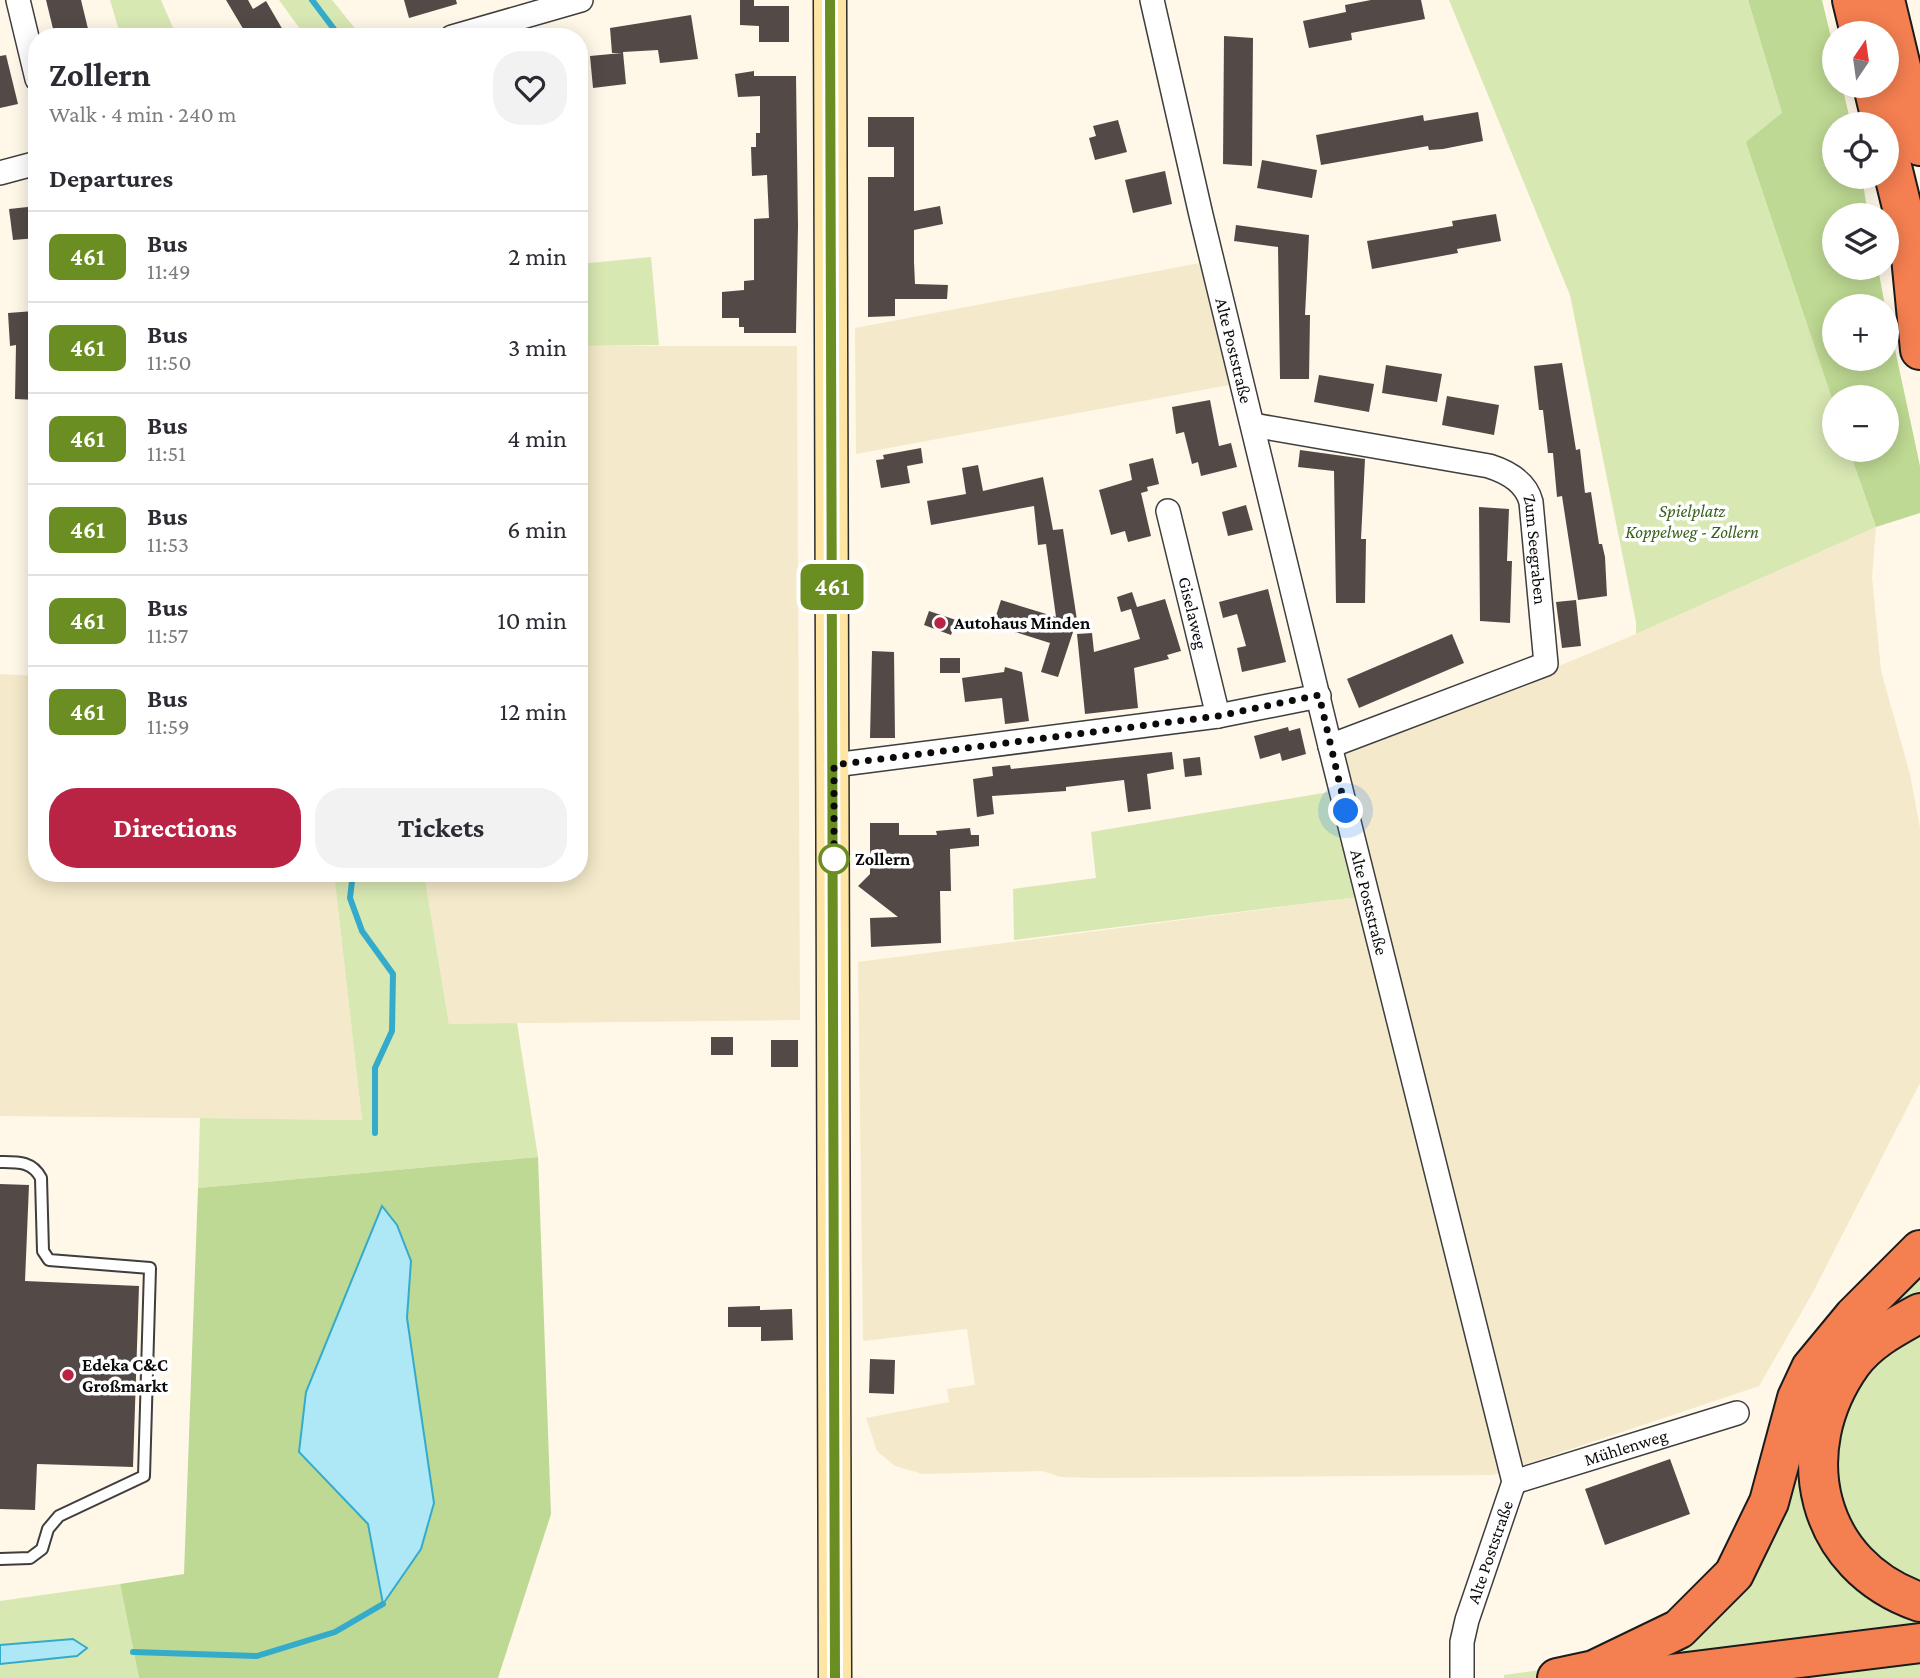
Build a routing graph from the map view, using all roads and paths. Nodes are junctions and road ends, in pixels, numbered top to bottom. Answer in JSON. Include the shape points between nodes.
{"nodes":[{"id":1,"x":18,"y":0,"type":"edge"},
{"id":2,"x":581,"y":0,"type":"edge"},
{"id":3,"x":830,"y":0,"type":"edge"},
{"id":4,"x":1152,"y":0,"type":"edge"},
{"id":5,"x":1852,"y":0,"type":"edge"},
{"id":6,"x":1885,"y":0,"type":"edge"},
{"id":7,"x":1857,"y":21,"type":"edge"},
{"id":8,"x":483,"y":28,"type":"edge"},
{"id":9,"x":28,"y":42,"type":"edge"},
{"id":10,"x":1920,"y":146,"type":"edge"},
{"id":11,"x":28,"y":165,"type":"edge"},
{"id":12,"x":0,"y":173,"type":"edge"},
{"id":13,"x":1897,"y":189,"type":"edge"},
{"id":14,"x":1909,"y":237,"type":"junction"},
{"id":15,"x":1920,"y":281,"type":"edge"},
{"id":16,"x":1920,"y":350,"type":"edge"},
{"id":17,"x":1253,"y":425,"type":"junction"},
{"id":18,"x":1168,"y":511,"type":"dead end"},
{"id":19,"x":1319,"y":695,"type":"junction"},
{"id":20,"x":1218,"y":716,"type":"junction"},
{"id":21,"x":1330,"y":746,"type":"junction"},
{"id":22,"x":834,"y":765,"type":"junction"},
{"id":23,"x":0,"y":1161,"type":"edge"},
{"id":24,"x":1920,"y":1250,"type":"edge"},
{"id":25,"x":1920,"y":1314,"type":"edge"},
{"id":26,"x":1737,"y":1413,"type":"dead end"},
{"id":27,"x":1514,"y":1482,"type":"junction"},
{"id":28,"x":0,"y":1559,"type":"edge"},
{"id":29,"x":1920,"y":1602,"type":"edge"},
{"id":30,"x":1920,"y":1643,"type":"edge"},
{"id":31,"x":1920,"y":1665,"type":"edge"},
{"id":32,"x":835,"y":1678,"type":"edge"},
{"id":33,"x":1462,"y":1678,"type":"edge"},
{"id":34,"x":1557,"y":1678,"type":"edge"},
{"id":35,"x":1639,"y":1678,"type":"edge"},
{"id":36,"x":1815,"y":1678,"type":"edge"}],
"edges":[{"from":1,"to":9,"type":"street"},
{"from":2,"to":8,"type":"street"},
{"from":3,"to":22,"type":"main road"},
{"from":4,"to":17,"type":"street","name":"Alte Poststraße"},
{"from":5,"to":7,"type":"highway"},
{"from":6,"to":10,"type":"highway"},
{"from":11,"to":12,"type":"street"},
{"from":13,"to":14,"type":"highway"},
{"from":14,"to":15,"type":"highway"},
{"from":14,"to":16,"type":"highway"},
{"from":17,"to":19,"type":"street","name":"Alte Poststraße"},
{"from":17,"to":21,"type":"street","name":"Zum Seegraben","via":[[1489,466],[1516,479],[1531,502],[1546,664]]},
{"from":18,"to":20,"type":"street","name":"Giselaweg"},
{"from":19,"to":20,"type":"street"},
{"from":19,"to":21,"type":"street","name":"Alte Poststraße"},
{"from":20,"to":22,"type":"street"},
{"from":21,"to":27,"type":"street","name":"Alte Poststraße"},
{"from":22,"to":32,"type":"main road"},
{"from":23,"to":28,"type":"lane","via":[[23,1162],[36,1168],[41,1178],[43,1251],[49,1260],[150,1268],[144,1476],[59,1516],[41,1549],[30,1558]]},
{"from":24,"to":34,"type":"highway","via":[[1854,1316],[1811,1368],[1797,1398],[1769,1502],[1734,1574],[1679,1629],[1594,1670]]},
{"from":25,"to":29,"type":"highway","via":[[1882,1334],[1853,1362],[1830,1401],[1817,1452],[1819,1484],[1842,1546],[1876,1582]]},
{"from":26,"to":27,"type":"street","name":"Mühlenweg"},
{"from":27,"to":33,"type":"street","name":"Alte Poststraße","via":[[1467,1620]]},
{"from":30,"to":35,"type":"highway"},
{"from":31,"to":36,"type":"highway"}]}
